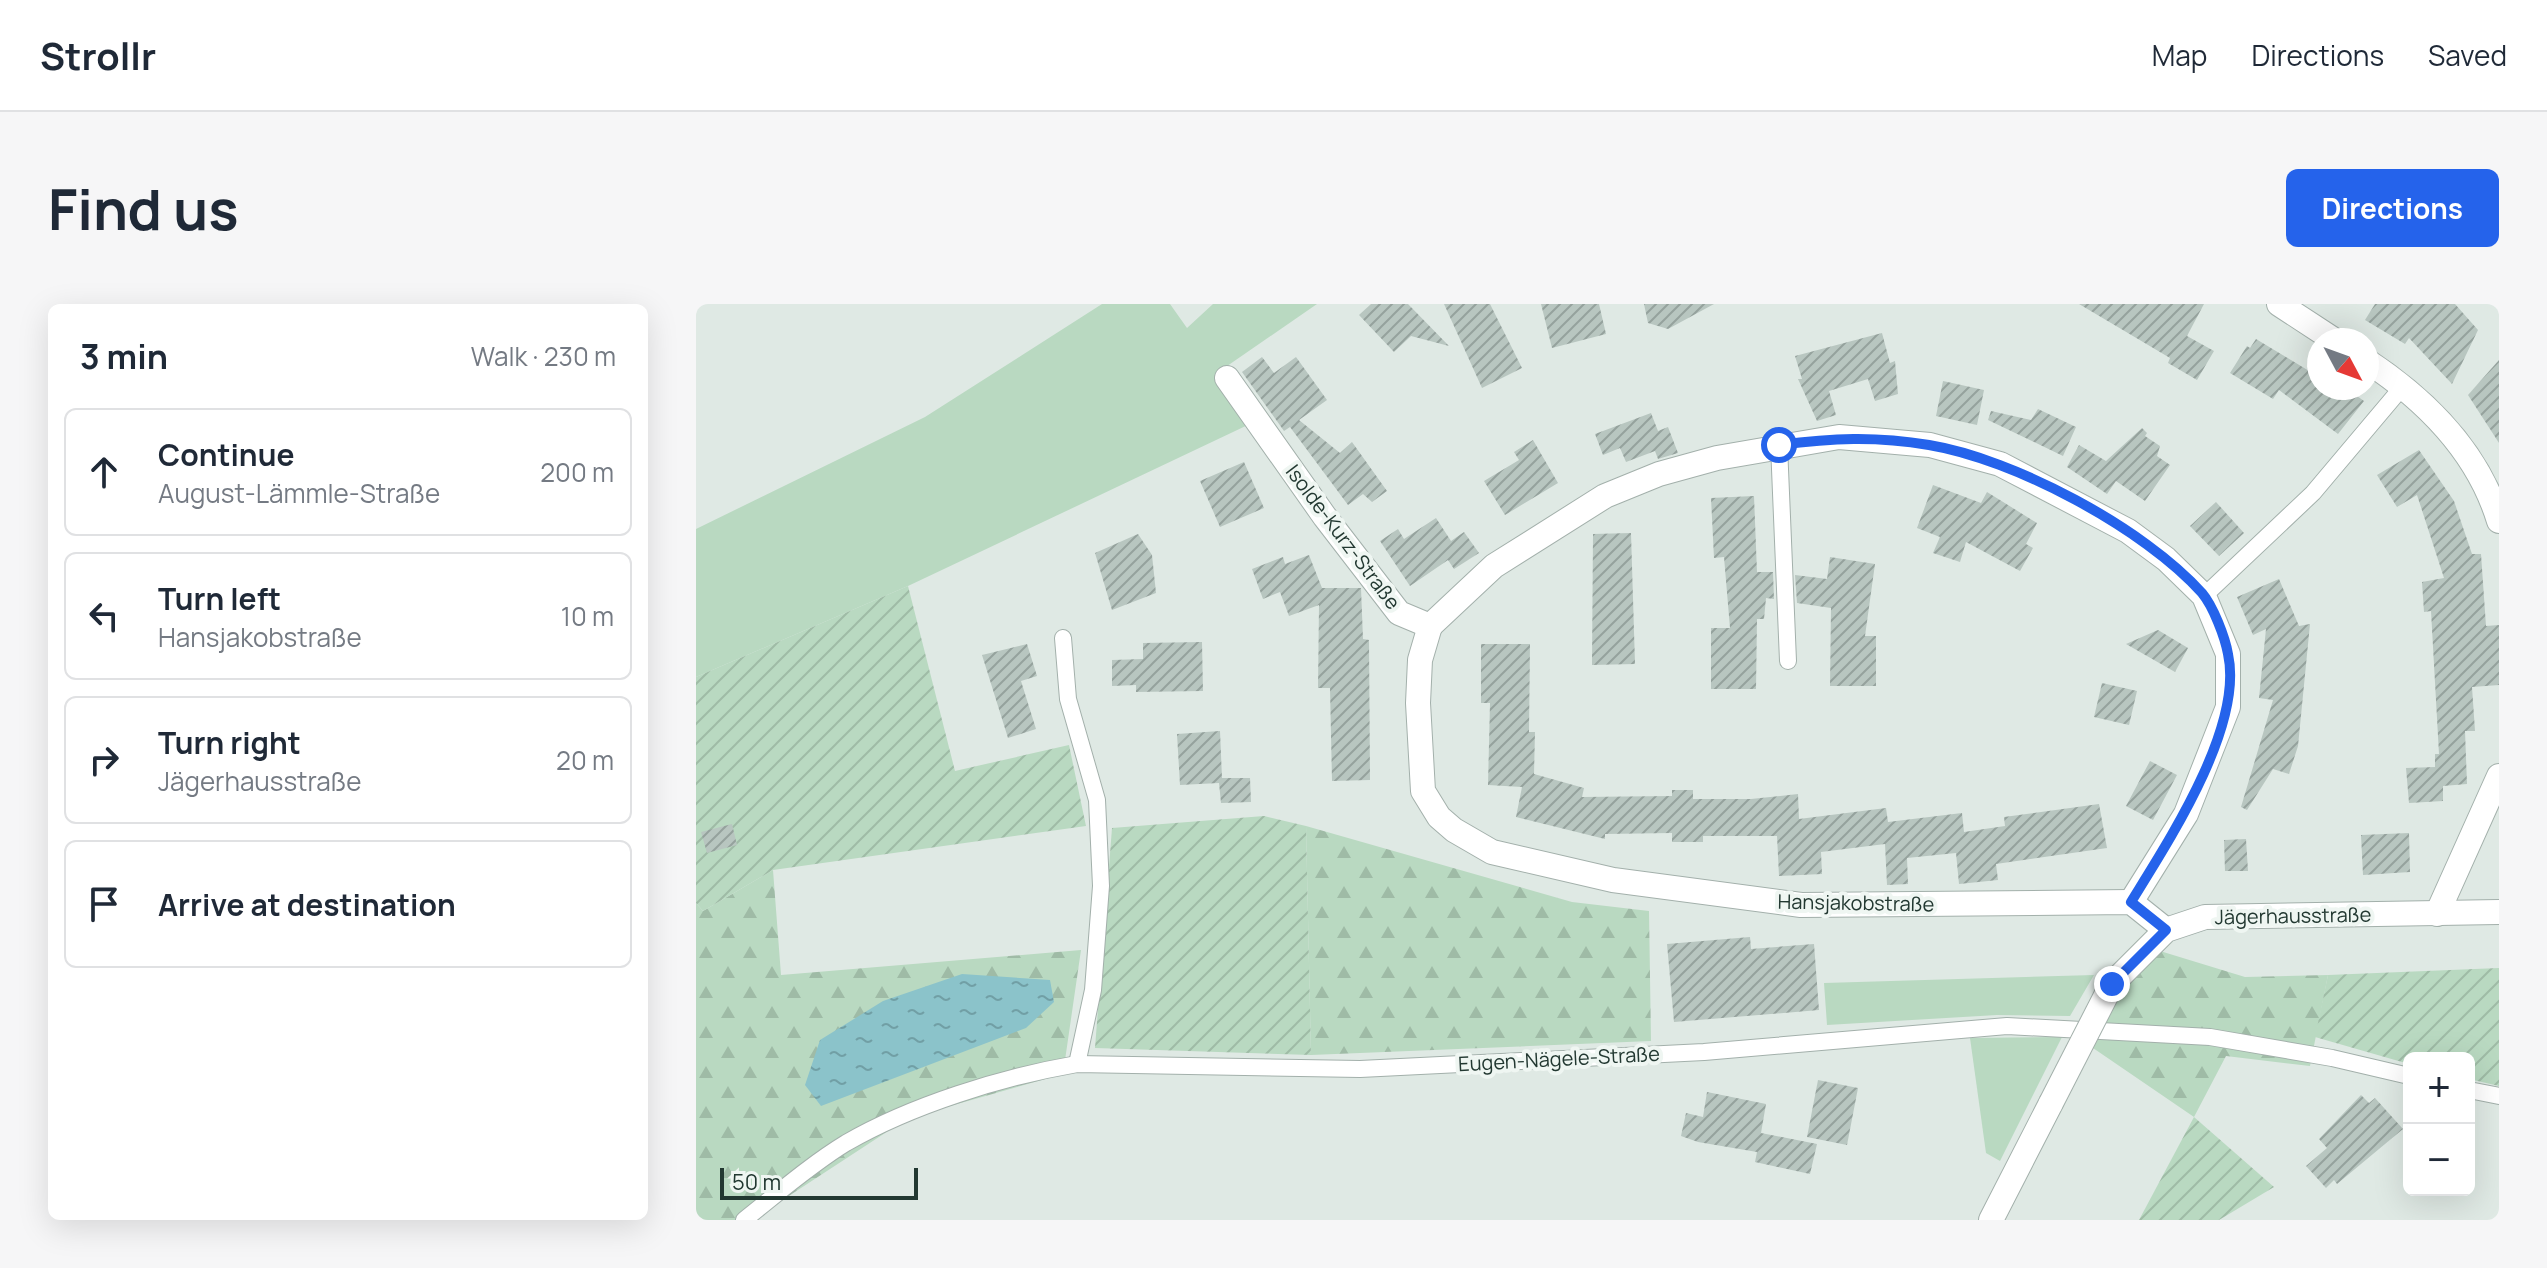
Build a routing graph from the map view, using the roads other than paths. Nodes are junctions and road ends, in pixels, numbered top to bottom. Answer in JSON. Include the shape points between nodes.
{"nodes":[{"id":1,"x":2279,"y":304,"type":"edge"},
{"id":2,"x":2316,"y":328,"type":"edge"},
{"id":3,"x":2379,"y":369,"type":"edge"},
{"id":4,"x":1227,"y":378,"type":"dead end"},
{"id":5,"x":2404,"y":385,"type":"junction"},
{"id":6,"x":1779,"y":445,"type":"junction"},
{"id":7,"x":2499,"y":521,"type":"edge"},
{"id":8,"x":2204,"y":596,"type":"junction"},
{"id":9,"x":1430,"y":626,"type":"junction"},
{"id":10,"x":1063,"y":638,"type":"dead end"},
{"id":11,"x":1788,"y":661,"type":"dead end"},
{"id":12,"x":2499,"y":776,"type":"edge"},
{"id":13,"x":2131,"y":902,"type":"junction"},
{"id":14,"x":2499,"y":912,"type":"edge"},
{"id":15,"x":2437,"y":914,"type":"junction"},
{"id":16,"x":2166,"y":930,"type":"junction"},
{"id":17,"x":1077,"y":1064,"type":"junction"},
{"id":18,"x":2403,"y":1075,"type":"edge"},
{"id":19,"x":2475,"y":1091,"type":"edge"},
{"id":20,"x":2499,"y":1096,"type":"edge"},
{"id":21,"x":744,"y":1220,"type":"edge"},
{"id":22,"x":1991,"y":1220,"type":"edge"}],
"edges":[{"from":1,"to":2,"type":"street"},
{"from":3,"to":5,"type":"street"},
{"from":4,"to":9,"type":"street","name":"Isolde-Kurz-Straße","via":[[1399,613]]},
{"from":5,"to":7,"type":"street","via":[[2475,465]]},
{"from":5,"to":8,"type":"lane","via":[[2313,493]]},
{"from":6,"to":8,"type":"street","via":[[1839,437],[1930,445],[2000,464],[2128,531]]},
{"from":6,"to":9,"type":"street","via":[[1674,470],[1605,496],[1494,566]]},
{"from":6,"to":11,"type":"lane"},
{"from":8,"to":13,"type":"street","via":[[2228,654],[2228,707],[2186,814]]},
{"from":9,"to":13,"type":"street","name":"Hansjakobstraße","via":[[1420,660],[1418,703],[1423,791],[1439,817],[1492,852],[1613,880],[1801,905]]},
{"from":10,"to":17,"type":"lane","via":[[1068,699],[1097,800],[1101,886],[1093,990]]},
{"from":12,"to":15,"type":"street"},
{"from":13,"to":16,"type":"street"},
{"from":14,"to":15,"type":"street","name":"Jägerhausstraße"},
{"from":15,"to":16,"type":"street","name":"Jägerhausstraße","via":[[2233,915],[2205,917]]},
{"from":16,"to":22,"type":"street","name":"Jägerhausstraße","bridge":true,"via":[[2112,984]]},
{"from":17,"to":18,"type":"lane","name":"Eugen-Nägele-Straße","via":[[1360,1069],[1704,1052],[2007,1026],[2210,1037]]},
{"from":17,"to":21,"type":"lane","name":"Eugen-Nägele-Straße","via":[[1039,1071],[901,1117],[846,1144]]},
{"from":19,"to":20,"type":"lane"}]}
